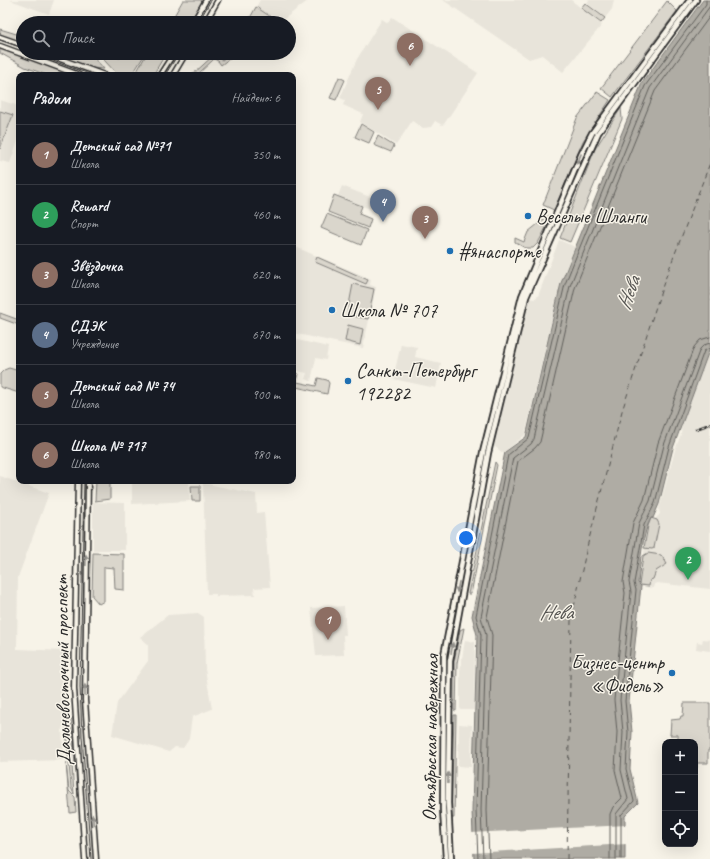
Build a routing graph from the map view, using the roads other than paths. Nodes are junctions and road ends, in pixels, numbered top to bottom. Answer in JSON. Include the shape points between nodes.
{"nodes":[{"id":1,"x":206,"y":0,"type":"edge"},
{"id":2,"x":218,"y":0,"type":"edge"},
{"id":3,"x":690,"y":0,"type":"edge"},
{"id":4,"x":696,"y":0,"type":"edge"},
{"id":5,"x":197,"y":16,"type":"edge"},
{"id":6,"x":209,"y":16,"type":"edge"},
{"id":7,"x":0,"y":37,"type":"edge"},
{"id":8,"x":16,"y":43,"type":"edge"},
{"id":9,"x":0,"y":46,"type":"edge"},
{"id":10,"x":16,"y":52,"type":"edge"},
{"id":11,"x":38,"y":60,"type":"edge"},
{"id":12,"x":63,"y":60,"type":"edge"},
{"id":13,"x":170,"y":60,"type":"edge"},
{"id":14,"x":182,"y":60,"type":"edge"},
{"id":15,"x":71,"y":72,"type":"edge"},
{"id":16,"x":96,"y":72,"type":"edge"},
{"id":17,"x":162,"y":72,"type":"edge"},
{"id":18,"x":175,"y":72,"type":"edge"},
{"id":19,"x":524,"y":297,"type":"junction"},
{"id":20,"x":486,"y":453,"type":"junction"},
{"id":21,"x":78,"y":484,"type":"edge"},
{"id":22,"x":88,"y":484,"type":"edge"},
{"id":23,"x":85,"y":859,"type":"edge"},
{"id":24,"x":96,"y":859,"type":"edge"},
{"id":25,"x":446,"y":859,"type":"edge"},
{"id":26,"x":451,"y":859,"type":"edge"}],
"edges":[{"from":1,"to":5,"type":"main road"},
{"from":2,"to":6,"type":"main road"},
{"from":3,"to":19,"type":"main road","one_way":true,"via":[[592,133]]},
{"from":4,"to":19,"type":"main road","via":[[598,133]]},
{"from":7,"to":8,"type":"main road"},
{"from":9,"to":10,"type":"main road"},
{"from":11,"to":15,"type":"main road"},
{"from":12,"to":16,"type":"main road"},
{"from":13,"to":17,"type":"main road"},
{"from":14,"to":18,"type":"main road"},
{"from":19,"to":20,"type":"main road"},
{"from":20,"to":25,"type":"main road","name":"Октябрьская набережная","one_way":true,"via":[[443,663],[442,810]]},
{"from":26,"to":20,"type":"main road","name":"Октябрьская набережная","one_way":true,"via":[[448,803],[450,661]]},
{"from":21,"to":23,"type":"main road","name":"Дальневосточный проспект","via":[[74,688]]},
{"from":24,"to":22,"type":"main road","name":"Дальневосточный проспект","one_way":true,"via":[[85,700]]}]}
